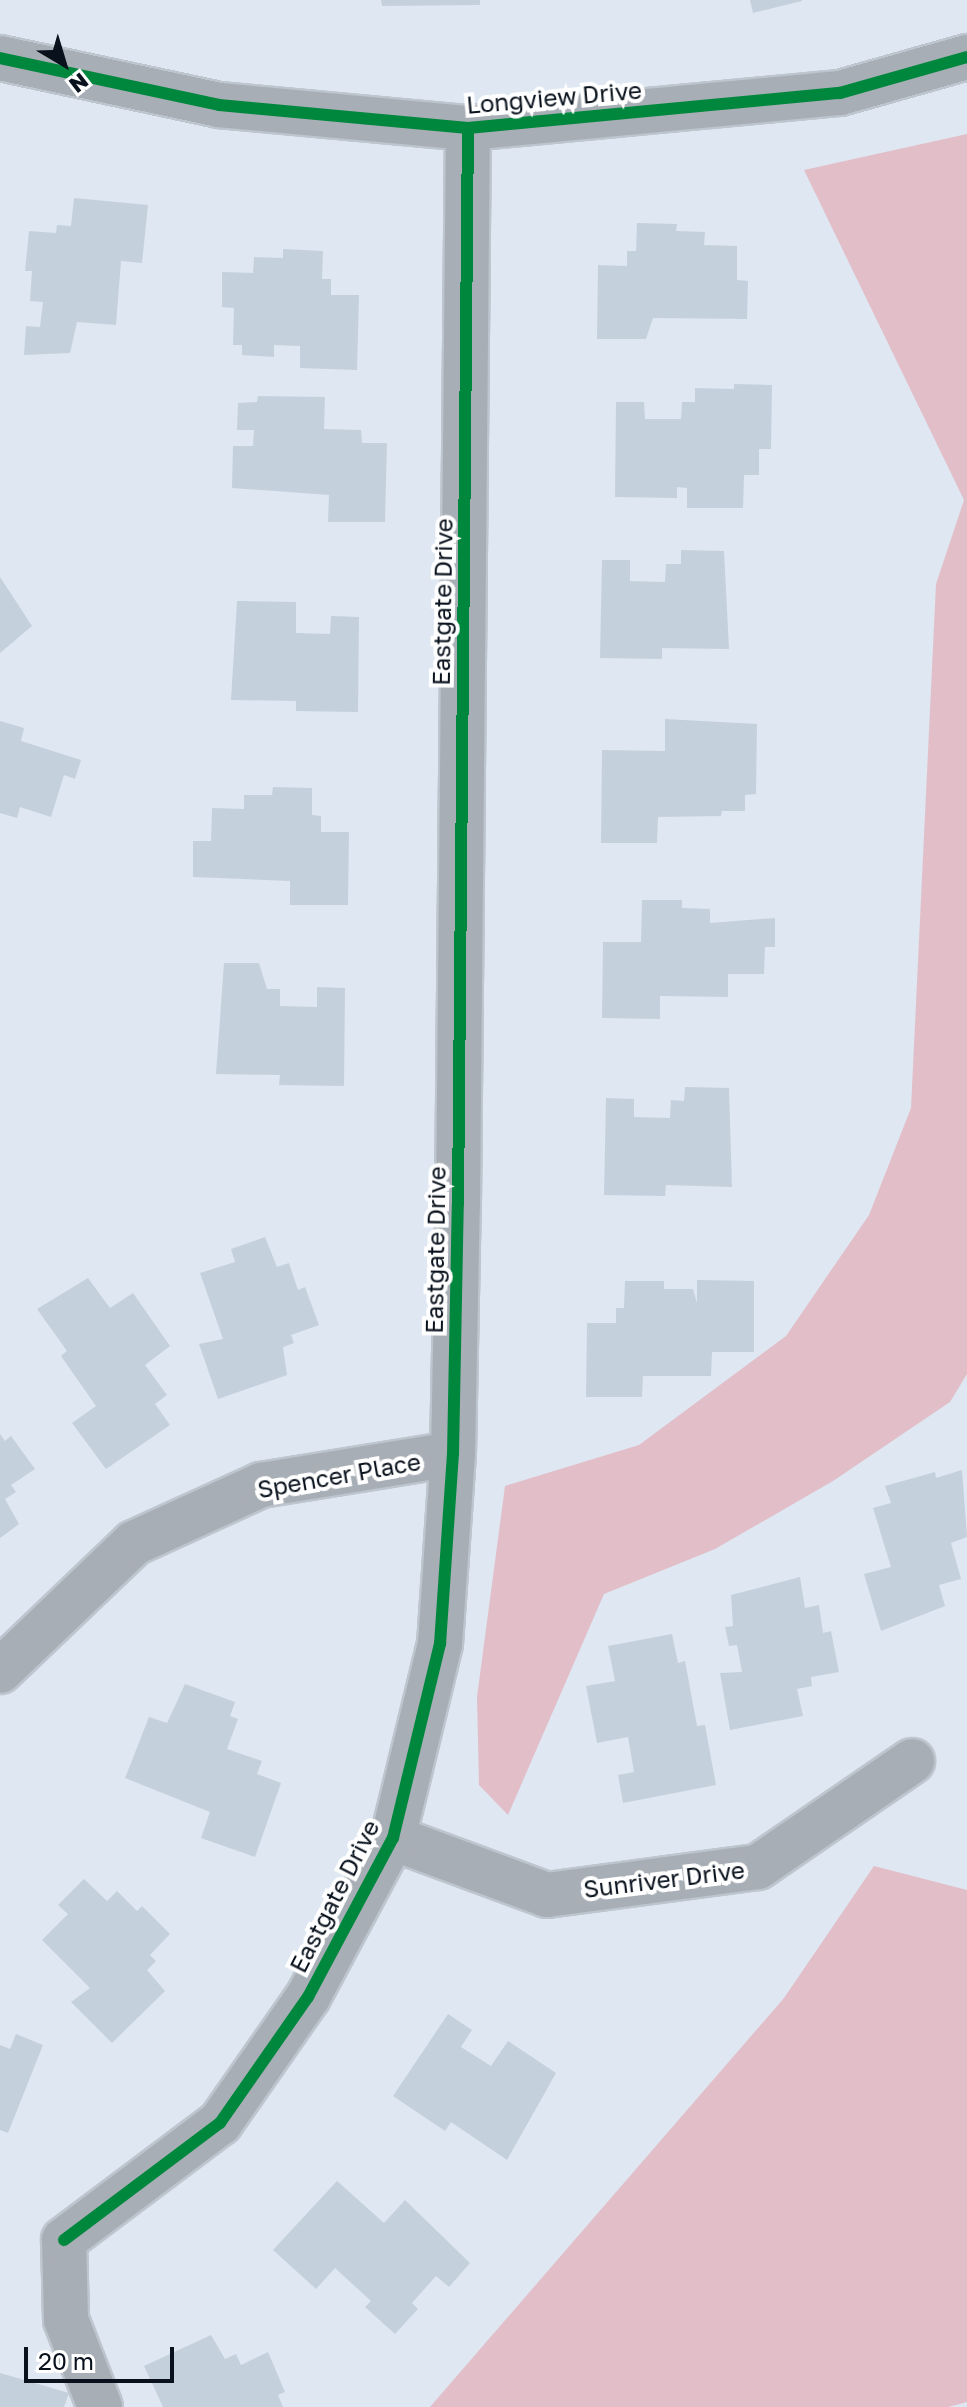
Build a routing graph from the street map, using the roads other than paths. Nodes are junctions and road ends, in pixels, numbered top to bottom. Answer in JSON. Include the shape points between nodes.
{"nodes":[{"id":1,"x":967,"y":57,"type":"edge"},
{"id":2,"x":0,"y":58,"type":"edge"},
{"id":3,"x":468,"y":128,"type":"junction"},
{"id":4,"x":453,"y":1454,"type":"junction"},
{"id":5,"x":0,"y":1671,"type":"edge"},
{"id":6,"x":912,"y":1761,"type":"dead end"},
{"id":7,"x":393,"y":1838,"type":"junction"},
{"id":8,"x":100,"y":2407,"type":"edge"}],
"edges":[{"from":1,"to":3,"type":"street","name":"Longview Drive","via":[[840,93]]},
{"from":2,"to":3,"type":"street","name":"Longview Drive","via":[[219,105]]},
{"from":3,"to":4,"type":"street","name":"Eastgate Drive"},
{"from":4,"to":5,"type":"street","name":"Spencer Place","via":[[261,1485],[134,1543]]},
{"from":4,"to":7,"type":"street","name":"Eastgate Drive","via":[[440,1644]]},
{"from":6,"to":7,"type":"street","name":"Sunriver Drive","via":[[758,1867],[547,1895]]},
{"from":7,"to":8,"type":"street","name":"Eastgate Drive","via":[[308,1997],[220,2123],[64,2240],[66,2320]]}]}
